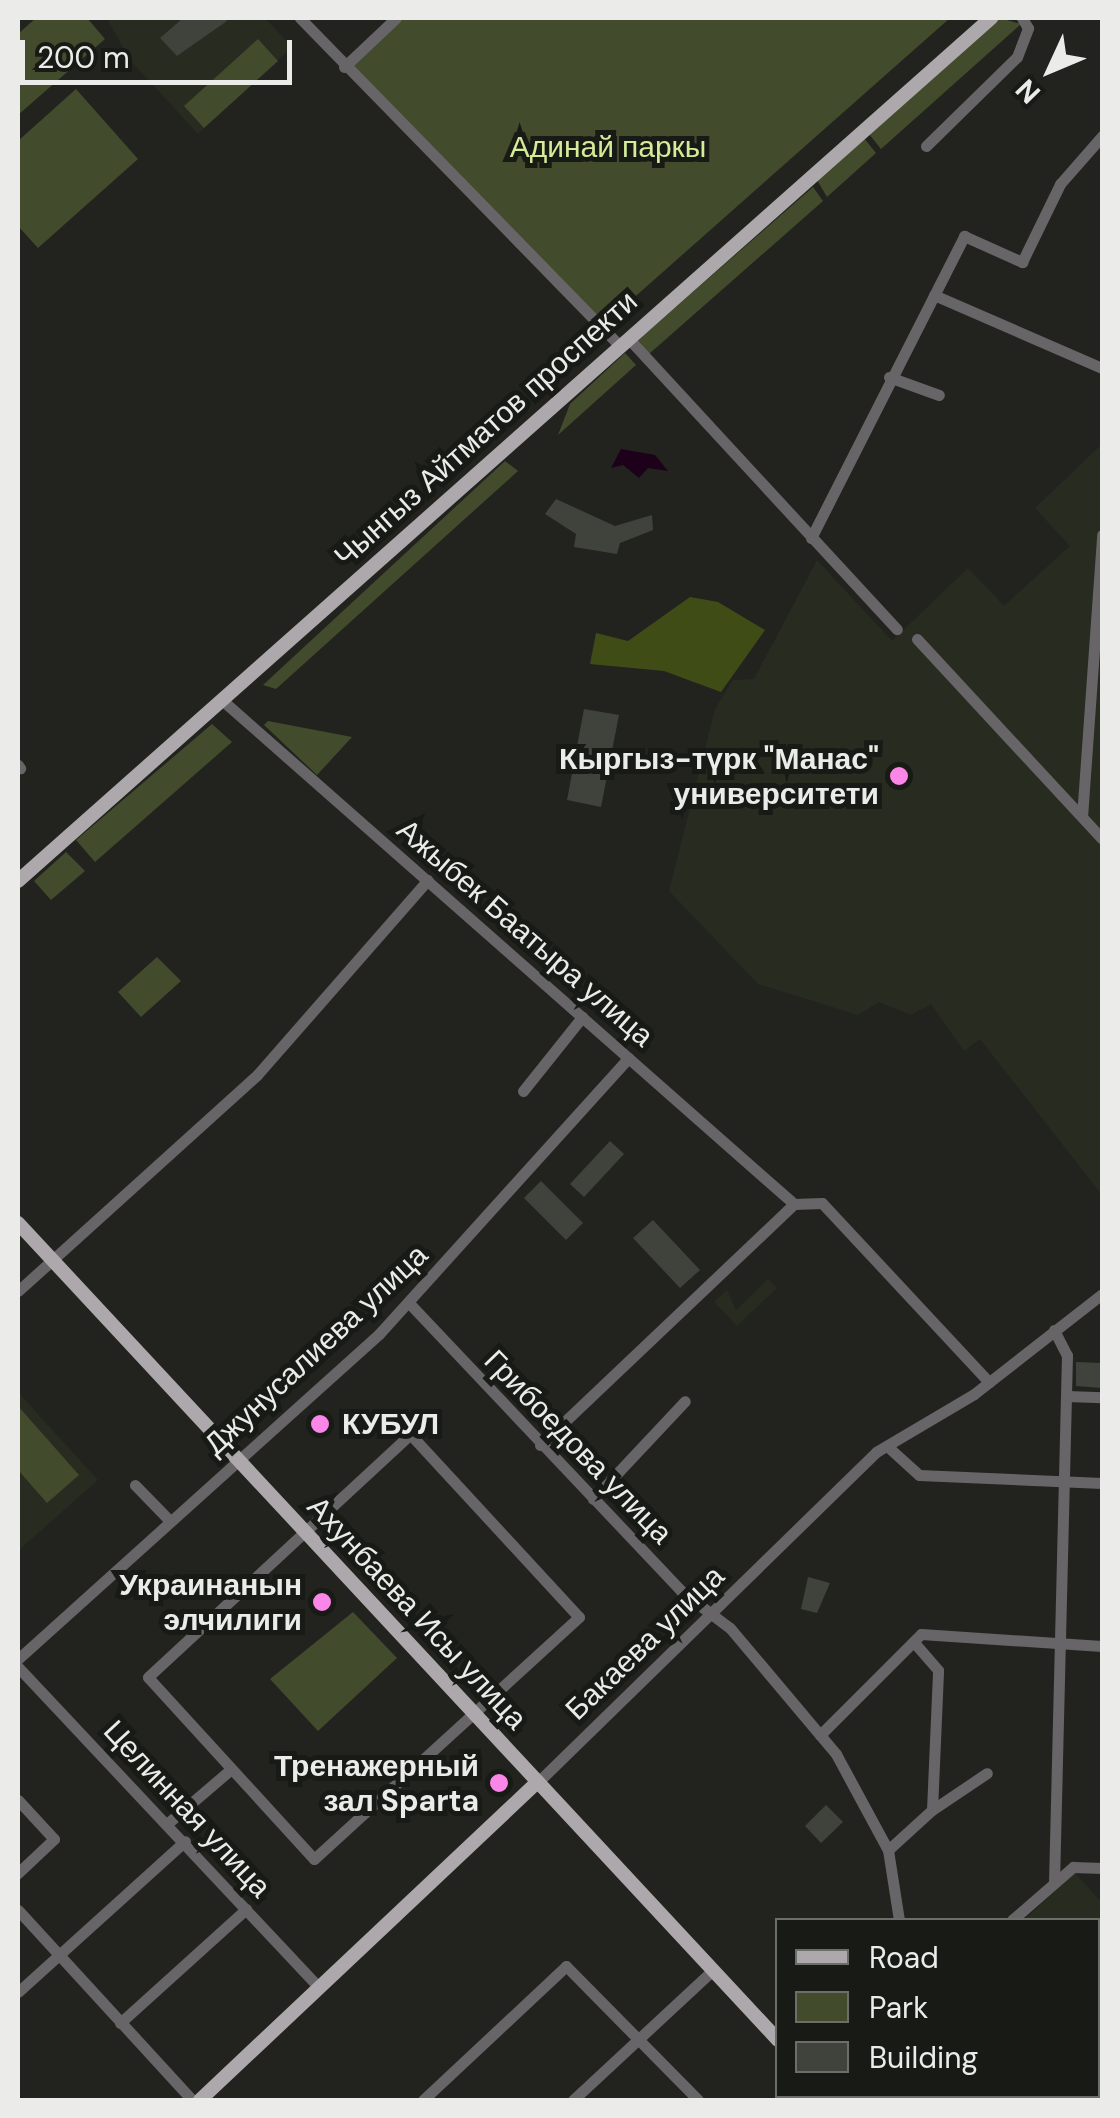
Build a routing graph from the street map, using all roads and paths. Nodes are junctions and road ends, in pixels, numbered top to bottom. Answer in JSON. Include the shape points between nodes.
{"nodes":[{"id":1,"x":300,"y":18,"type":"edge"},
{"id":2,"x":396,"y":18,"type":"edge"},
{"id":3,"x":992,"y":18,"type":"edge"},
{"id":4,"x":1022,"y":18,"type":"edge"},
{"id":5,"x":344,"y":67,"type":"junction"},
{"id":6,"x":1102,"y":136,"type":"edge"},
{"id":7,"x":926,"y":146,"type":"dead end"},
{"id":8,"x":934,"y":295,"type":"junction"},
{"id":9,"x":624,"y":343,"type":"junction"},
{"id":10,"x":1102,"y":368,"type":"edge"},
{"id":11,"x":890,"y":377,"type":"junction"},
{"id":12,"x":940,"y":395,"type":"dead end"},
{"id":13,"x":1102,"y":535,"type":"edge"},
{"id":14,"x":811,"y":538,"type":"junction"},
{"id":15,"x":897,"y":629,"type":"dead end"},
{"id":16,"x":917,"y":639,"type":"dead end"},
{"id":17,"x":222,"y":700,"type":"junction"},
{"id":18,"x":1082,"y":817,"type":"junction"},
{"id":19,"x":1102,"y":839,"type":"edge"},
{"id":20,"x":428,"y":880,"type":"junction"},
{"id":21,"x":18,"y":881,"type":"edge"},
{"id":22,"x":582,"y":1017,"type":"junction"},
{"id":23,"x":628,"y":1058,"type":"junction"},
{"id":24,"x":522,"y":1091,"type":"dead end"},
{"id":25,"x":794,"y":1204,"type":"junction"},
{"id":26,"x":18,"y":1223,"type":"edge"},
{"id":27,"x":52,"y":1260,"type":"junction"},
{"id":28,"x":18,"y":1291,"type":"edge"},
{"id":29,"x":1102,"y":1294,"type":"edge"},
{"id":30,"x":409,"y":1303,"type":"junction"},
{"id":31,"x":1054,"y":1330,"type":"junction"},
{"id":32,"x":989,"y":1382,"type":"junction"},
{"id":33,"x":1067,"y":1396,"type":"junction"},
{"id":34,"x":1102,"y":1397,"type":"edge"},
{"id":35,"x":685,"y":1400,"type":"dead end"},
{"id":36,"x":540,"y":1445,"type":"junction"},
{"id":37,"x":887,"y":1446,"type":"junction"},
{"id":38,"x":236,"y":1460,"type":"junction"},
{"id":39,"x":1063,"y":1480,"type":"junction"},
{"id":40,"x":1102,"y":1483,"type":"edge"},
{"id":41,"x":135,"y":1486,"type":"dead end"},
{"id":42,"x":593,"y":1499,"type":"junction"},
{"id":43,"x":169,"y":1520,"type":"junction"},
{"id":44,"x":303,"y":1532,"type":"junction"},
{"id":45,"x":714,"y":1616,"type":"junction"},
{"id":46,"x":916,"y":1645,"type":"junction"},
{"id":47,"x":1060,"y":1645,"type":"junction"},
{"id":48,"x":1102,"y":1646,"type":"edge"},
{"id":49,"x":18,"y":1658,"type":"edge"},
{"id":50,"x":18,"y":1667,"type":"edge"},
{"id":51,"x":472,"y":1712,"type":"junction"},
{"id":52,"x":820,"y":1735,"type":"junction"},
{"id":53,"x":230,"y":1770,"type":"junction"},
{"id":54,"x":987,"y":1773,"type":"dead end"},
{"id":55,"x":538,"y":1782,"type":"junction"},
{"id":56,"x":18,"y":1800,"type":"edge"},
{"id":57,"x":932,"y":1810,"type":"junction"},
{"id":58,"x":168,"y":1823,"type":"junction"},
{"id":59,"x":185,"y":1841,"type":"junction"},
{"id":60,"x":888,"y":1850,"type":"junction"},
{"id":61,"x":1102,"y":1868,"type":"edge"},
{"id":62,"x":18,"y":1873,"type":"edge"},
{"id":63,"x":1054,"y":1882,"type":"junction"},
{"id":64,"x":246,"y":1909,"type":"junction"},
{"id":65,"x":18,"y":1910,"type":"edge"},
{"id":66,"x":899,"y":1918,"type":"edge"},
{"id":67,"x":1014,"y":1918,"type":"edge"},
{"id":68,"x":58,"y":1955,"type":"junction"},
{"id":69,"x":713,"y":1970,"type":"junction"},
{"id":70,"x":319,"y":1987,"type":"junction"},
{"id":71,"x":18,"y":1992,"type":"edge"},
{"id":72,"x":120,"y":2023,"type":"junction"},
{"id":73,"x":775,"y":2037,"type":"edge"},
{"id":74,"x":638,"y":2040,"type":"junction"},
{"id":75,"x":192,"y":2100,"type":"edge"},
{"id":76,"x":200,"y":2100,"type":"edge"},
{"id":77,"x":422,"y":2100,"type":"edge"},
{"id":78,"x":572,"y":2100,"type":"edge"},
{"id":79,"x":698,"y":2100,"type":"edge"}],
"edges":[{"from":1,"to":5,"type":"street"},
{"from":2,"to":5,"type":"street"},
{"from":3,"to":9,"type":"main road","name":"Чынгыз Айтматов проспекти"},
{"from":4,"to":7,"type":"street","via":[[1028,28],[1017,57]]},
{"from":5,"to":9,"type":"street"},
{"from":6,"to":8,"type":"street","via":[[1060,184],[1022,262],[964,236]]},
{"from":8,"to":10,"type":"street"},
{"from":8,"to":11,"type":"street"},
{"from":9,"to":14,"type":"street"},
{"from":9,"to":17,"type":"main road","name":"Чынгыз Айтматов проспекти"},
{"from":11,"to":12,"type":"street"},
{"from":11,"to":14,"type":"street"},
{"from":13,"to":18,"type":"street"},
{"from":14,"to":15,"type":"street"},
{"from":16,"to":18,"type":"street"},
{"from":17,"to":20,"type":"street","name":"Ажыбек Баатыра улица"},
{"from":17,"to":21,"type":"main road","name":"Чынгыз Айтматов проспекти"},
{"from":18,"to":19,"type":"street"},
{"from":20,"to":22,"type":"street","name":"Ажыбек Баатыра улица"},
{"from":20,"to":27,"type":"street","via":[[257,1075]]},
{"from":22,"to":23,"type":"street","name":"Ажыбек Баатыра улица"},
{"from":22,"to":24,"type":"street"},
{"from":23,"to":25,"type":"street","name":"Ажыбек Баатыра улица"},
{"from":23,"to":30,"type":"street","name":"Джунусалиева улица"},
{"from":25,"to":32,"type":"street","via":[[822,1203]]},
{"from":25,"to":36,"type":"street"},
{"from":26,"to":27,"type":"main road","name":"Ахунбаева Исы улица"},
{"from":27,"to":28,"type":"street"},
{"from":27,"to":38,"type":"main road","name":"Ахунбаева Исы улица"},
{"from":29,"to":31,"type":"street","name":"Бакаева улица"},
{"from":30,"to":36,"type":"street","name":"Грибоедова улица"},
{"from":30,"to":38,"type":"street","name":"Джунусалиева улица"},
{"from":31,"to":32,"type":"street","name":"Бакаева улица"},
{"from":31,"to":33,"type":"street","via":[[1067,1355]]},
{"from":32,"to":37,"type":"street","name":"Бакаева улица"},
{"from":33,"to":34,"type":"street"},
{"from":33,"to":39,"type":"street"},
{"from":35,"to":42,"type":"street"},
{"from":36,"to":42,"type":"street","name":"Грибоедова улица"},
{"from":37,"to":39,"type":"street","via":[[919,1475]]},
{"from":37,"to":45,"type":"street","name":"Бакаева улица"},
{"from":38,"to":43,"type":"street","name":"Джунусалиева улица"},
{"from":38,"to":44,"type":"main road","name":"Ахунбаева Исы улица"},
{"from":39,"to":40,"type":"street"},
{"from":39,"to":47,"type":"street"},
{"from":41,"to":43,"type":"street"},
{"from":42,"to":45,"type":"street","name":"Грибоедова улица"},
{"from":43,"to":49,"type":"street","name":"Джунусалиева улица"},
{"from":44,"to":51,"type":"main road","name":"Ахунбаева Исы улица"},
{"from":44,"to":51,"type":"street","via":[[410,1434],[580,1617]]},
{"from":44,"to":53,"type":"street","via":[[148,1677]]},
{"from":45,"to":52,"type":"street","name":"Грибоедова улица"},
{"from":45,"to":55,"type":"street","name":"Бакаева улица"},
{"from":46,"to":47,"type":"street","via":[[921,1634]]},
{"from":46,"to":52,"type":"street"},
{"from":46,"to":57,"type":"street","via":[[938,1670]]},
{"from":47,"to":48,"type":"street"},
{"from":47,"to":63,"type":"street"},
{"from":50,"to":58,"type":"street","name":"Целинная улица"},
{"from":51,"to":53,"type":"street","via":[[314,1860]]},
{"from":51,"to":55,"type":"main road","name":"Ахунбаева Исы улица"},
{"from":52,"to":60,"type":"street","name":"Грибоедова улица"},
{"from":53,"to":58,"type":"street"},
{"from":54,"to":57,"type":"street"},
{"from":55,"to":69,"type":"main road","name":"Ахунбаева Исы улица"},
{"from":55,"to":70,"type":"main road","name":"Бакаева улица"},
{"from":56,"to":62,"type":"street","via":[[54,1839]]},
{"from":57,"to":60,"type":"street"},
{"from":58,"to":59,"type":"street","name":"Целинная улица"},
{"from":59,"to":64,"type":"street","name":"Целинная улица"},
{"from":59,"to":68,"type":"street"},
{"from":60,"to":66,"type":"street","name":"Грибоедова улица"},
{"from":61,"to":63,"type":"street","via":[[1073,1866]]},
{"from":63,"to":67,"type":"street"},
{"from":64,"to":70,"type":"street","name":"Целинная улица"},
{"from":64,"to":72,"type":"street"},
{"from":65,"to":68,"type":"street"},
{"from":68,"to":71,"type":"street"},
{"from":68,"to":72,"type":"street"},
{"from":69,"to":73,"type":"main road","name":"Ахунбаева Исы улица"},
{"from":69,"to":74,"type":"street"},
{"from":70,"to":76,"type":"main road","name":"Бакаева улица"},
{"from":72,"to":75,"type":"street"},
{"from":74,"to":77,"type":"street","via":[[566,1966]]},
{"from":74,"to":78,"type":"street"},
{"from":74,"to":79,"type":"street"}]}
